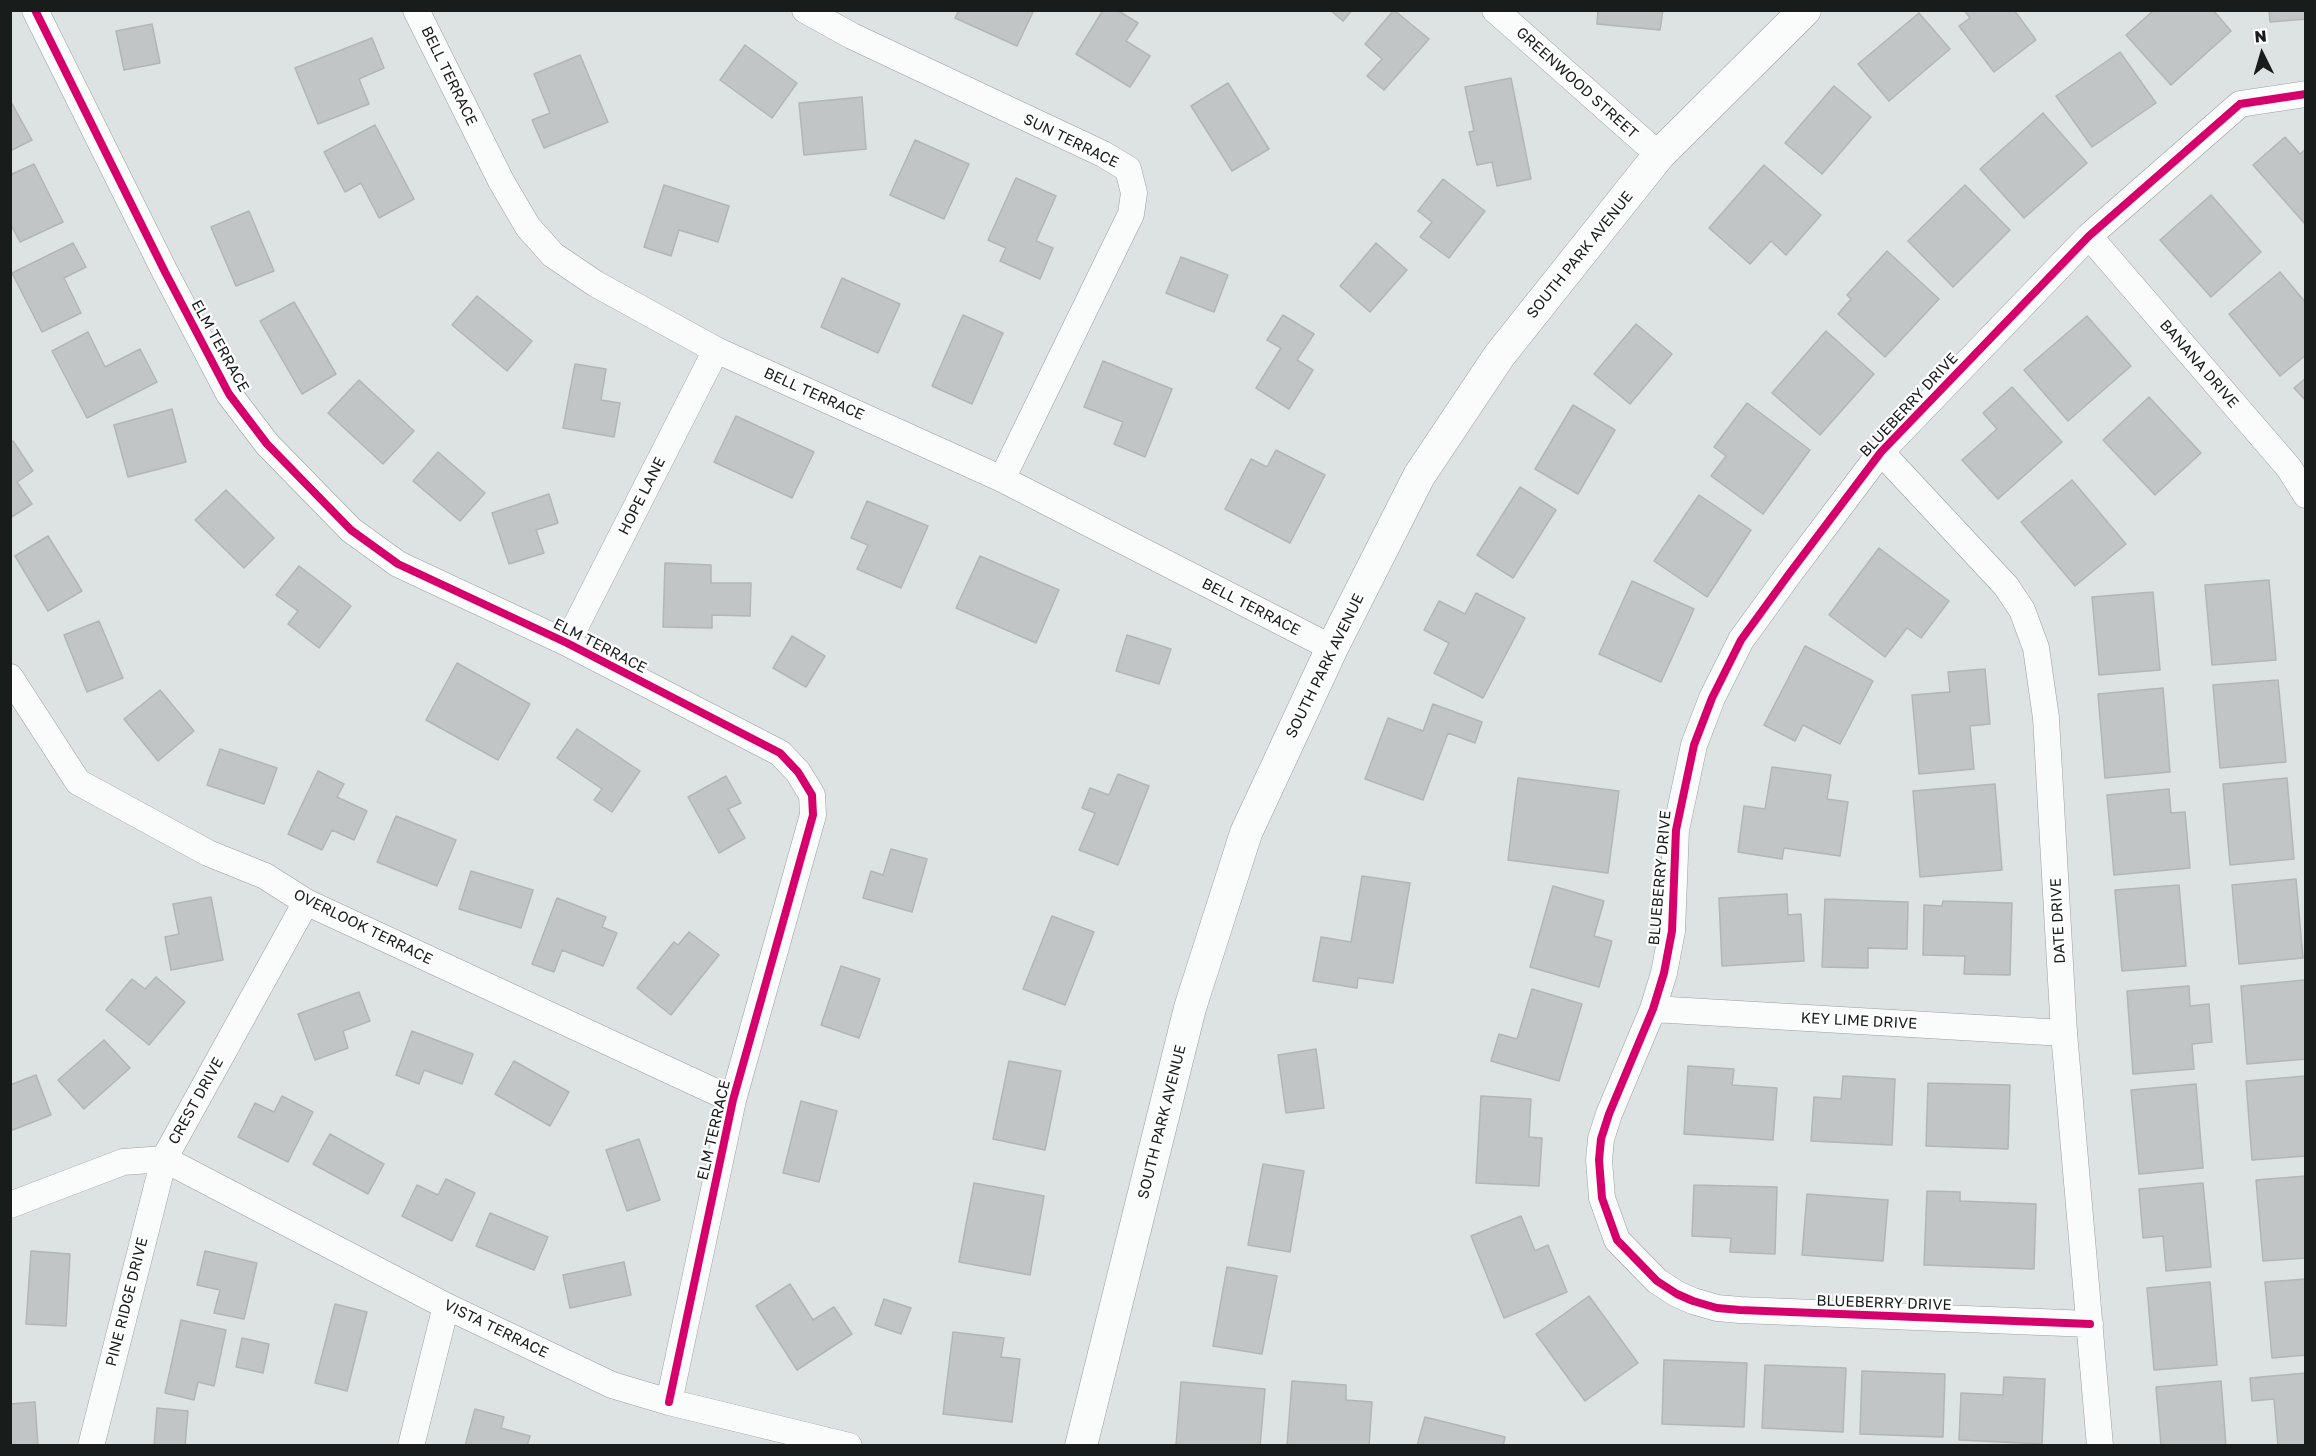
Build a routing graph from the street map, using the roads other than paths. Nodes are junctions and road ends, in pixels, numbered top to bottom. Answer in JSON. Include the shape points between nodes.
{"nodes":[{"id":1,"x":35,"y":10,"type":"edge"},
{"id":2,"x":416,"y":10,"type":"edge"},
{"id":3,"x":805,"y":10,"type":"edge"},
{"id":4,"x":1495,"y":10,"type":"edge"},
{"id":5,"x":1805,"y":10,"type":"edge"},
{"id":6,"x":2306,"y":94,"type":"edge"},
{"id":7,"x":1659,"y":155,"type":"junction"},
{"id":8,"x":2089,"y":236,"type":"junction"},
{"id":9,"x":717,"y":350,"type":"junction"},
{"id":10,"x":1881,"y":452,"type":"junction"},
{"id":11,"x":1002,"y":479,"type":"junction"},
{"id":12,"x":2306,"y":495,"type":"edge"},
{"id":13,"x":567,"y":643,"type":"junction"},
{"id":14,"x":1332,"y":648,"type":"junction"},
{"id":15,"x":10,"y":677,"type":"edge"},
{"id":16,"x":306,"y":902,"type":"junction"},
{"id":17,"x":1653,"y":1009,"type":"junction"},
{"id":18,"x":2064,"y":1033,"type":"junction"},
{"id":19,"x":733,"y":1101,"type":"junction"},
{"id":20,"x":164,"y":1159,"type":"junction"},
{"id":21,"x":10,"y":1205,"type":"edge"},
{"id":22,"x":446,"y":1306,"type":"junction"},
{"id":23,"x":2090,"y":1324,"type":"junction"},
{"id":24,"x":669,"y":1402,"type":"junction"},
{"id":25,"x":91,"y":1446,"type":"edge"},
{"id":26,"x":411,"y":1446,"type":"edge"},
{"id":27,"x":849,"y":1446,"type":"edge"},
{"id":28,"x":1082,"y":1446,"type":"edge"},
{"id":29,"x":2100,"y":1446,"type":"edge"}],
"edges":[{"from":1,"to":13,"type":"street","name":"ELM TERRACE","via":[[229,394],[267,444],[351,530],[398,564]]},
{"from":2,"to":9,"type":"street","name":"BELL TERRACE","via":[[501,181],[534,234],[553,255],[596,284]]},
{"from":3,"to":11,"type":"street","name":"SUN TERRACE","via":[[1128,170],[1134,193],[1131,214]]},
{"from":4,"to":7,"type":"street","name":"GREENWOOD STREET"},
{"from":5,"to":7,"type":"street","name":"SOUTH PARK AVENUE"},
{"from":6,"to":8,"type":"street","name":"BLUEBERRY DRIVE","via":[[2240,104]]},
{"from":7,"to":14,"type":"street","name":"SOUTH PARK AVENUE","via":[[1499,356],[1419,476]]},
{"from":8,"to":10,"type":"street","name":"BLUEBERRY DRIVE"},
{"from":8,"to":12,"type":"street","name":"BANANA DRIVE","via":[[2289,468]]},
{"from":9,"to":11,"type":"street","name":"BELL TERRACE"},
{"from":9,"to":13,"type":"street","name":"HOPE LANE"},
{"from":10,"to":17,"type":"street","name":"BLUEBERRY DRIVE","via":[[1741,640],[1712,698],[1694,745],[1680,804],[1672,931]]},
{"from":10,"to":18,"type":"street","name":"DATE DRIVE","via":[[2006,586],[2022,610],[2036,648],[2046,718]]},
{"from":11,"to":14,"type":"street","name":"BELL TERRACE"},
{"from":13,"to":19,"type":"street","name":"ELM TERRACE","via":[[780,753],[798,771],[812,795],[813,815]]},
{"from":14,"to":28,"type":"street","name":"SOUTH PARK AVENUE","via":[[1246,833],[1190,1008]]},
{"from":15,"to":16,"type":"street","name":"OVERLOOK TERRACE","via":[[78,782],[208,853],[265,876]]},
{"from":16,"to":19,"type":"street","name":"OVERLOOK TERRACE"},
{"from":16,"to":20,"type":"street","name":"CREST DRIVE"},
{"from":17,"to":18,"type":"street","name":"KEY LIME DRIVE"},
{"from":17,"to":23,"type":"street","name":"BLUEBERRY DRIVE","via":[[1609,1114],[1599,1160],[1602,1198],[1617,1240],[1657,1281],[1693,1301],[1740,1311]]},
{"from":18,"to":23,"type":"street","name":"DATE DRIVE"},
{"from":19,"to":24,"type":"street","name":"ELM TERRACE"},
{"from":20,"to":21,"type":"street","name":"CREST DRIVE","via":[[123,1162]]},
{"from":20,"to":22,"type":"street","name":"VISTA TERRACE"},
{"from":20,"to":25,"type":"street","name":"PINE RIDGE DRIVE"},
{"from":22,"to":24,"type":"street","name":"VISTA TERRACE","via":[[612,1385]]},
{"from":22,"to":26,"type":"street"},
{"from":23,"to":29,"type":"street","name":"DATE DRIVE"},
{"from":24,"to":27,"type":"street","name":"VISTA TERRACE"}]}
